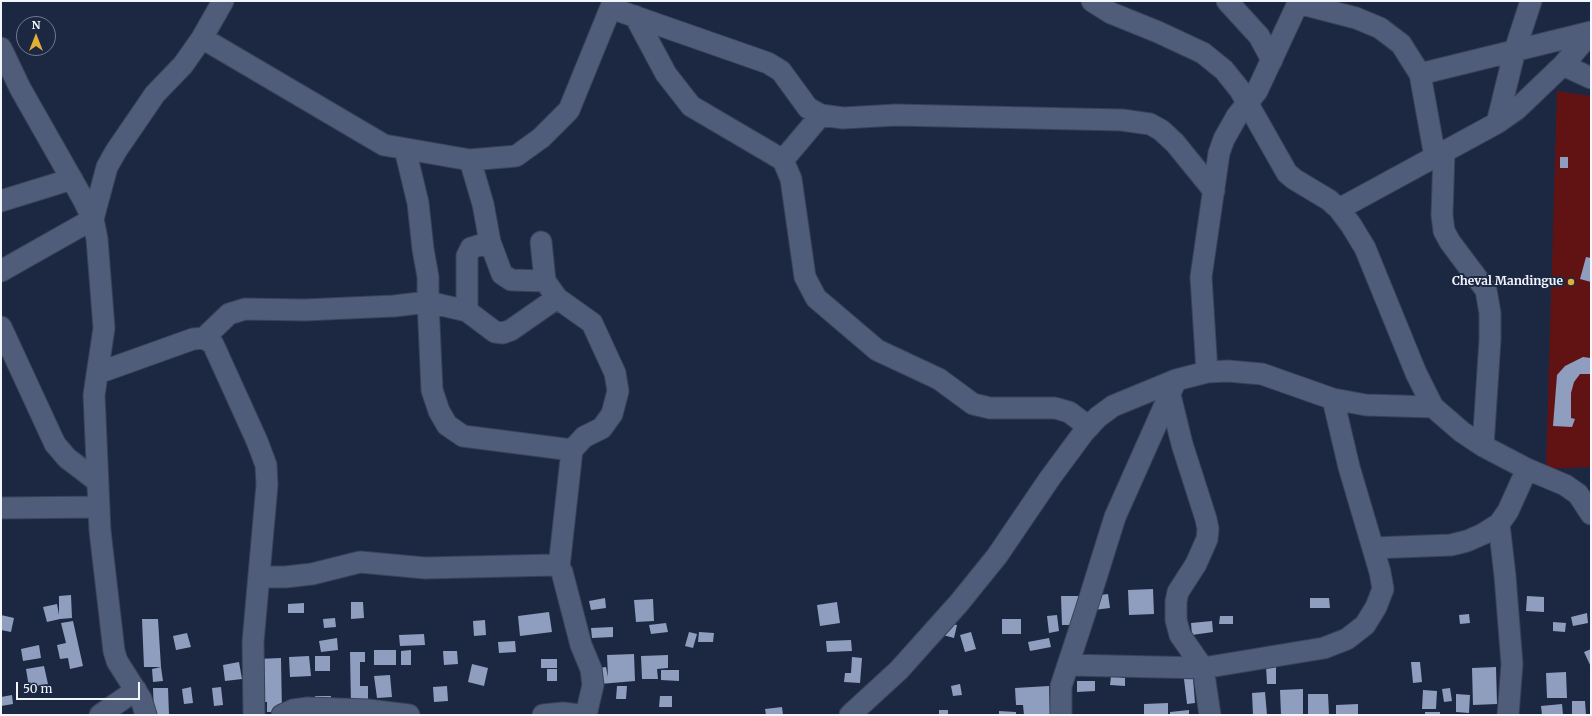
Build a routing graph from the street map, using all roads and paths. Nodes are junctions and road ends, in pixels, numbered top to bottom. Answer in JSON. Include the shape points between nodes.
{"nodes":[{"id":1,"x":223,"y":1,"type":"edge"},
{"id":2,"x":1092,"y":1,"type":"edge"},
{"id":3,"x":1227,"y":1,"type":"edge"},
{"id":4,"x":1531,"y":1,"type":"edge"},
{"id":5,"x":613,"y":2,"type":"edge"},
{"id":6,"x":1299,"y":2,"type":"edge"},
{"id":7,"x":635,"y":16,"type":"junction"},
{"id":8,"x":1591,"y":32,"type":"edge"},
{"id":9,"x":202,"y":38,"type":"junction"},
{"id":10,"x":1,"y":48,"type":"edge"},
{"id":11,"x":1515,"y":50,"type":"junction"},
{"id":12,"x":1272,"y":60,"type":"junction"},
{"id":13,"x":1563,"y":65,"type":"junction"},
{"id":14,"x":1420,"y":74,"type":"junction"},
{"id":15,"x":1591,"y":78,"type":"edge"},
{"id":16,"x":1247,"y":103,"type":"junction"},
{"id":17,"x":821,"y":115,"type":"junction"},
{"id":18,"x":1497,"y":123,"type":"junction"},
{"id":19,"x":405,"y":149,"type":"junction"},
{"id":20,"x":1439,"y":155,"type":"junction"},
{"id":21,"x":470,"y":160,"type":"junction"},
{"id":22,"x":783,"y":160,"type":"junction"},
{"id":23,"x":72,"y":179,"type":"junction"},
{"id":24,"x":1214,"y":191,"type":"junction"},
{"id":25,"x":1,"y":201,"type":"edge"},
{"id":26,"x":1339,"y":209,"type":"junction"},
{"id":27,"x":93,"y":218,"type":"junction"},
{"id":28,"x":490,"y":242,"type":"junction"},
{"id":29,"x":541,"y":242,"type":"dead end"},
{"id":30,"x":1,"y":271,"type":"edge"},
{"id":31,"x":545,"y":281,"type":"junction"},
{"id":32,"x":557,"y":298,"type":"junction"},
{"id":33,"x":428,"y":302,"type":"junction"},
{"id":34,"x":467,"y":311,"type":"junction"},
{"id":35,"x":1,"y":327,"type":"edge"},
{"id":36,"x":204,"y":338,"type":"junction"},
{"id":37,"x":1207,"y":372,"type":"junction"},
{"id":38,"x":98,"y":373,"type":"junction"},
{"id":39,"x":1173,"y":387,"type":"junction"},
{"id":40,"x":1333,"y":399,"type":"junction"},
{"id":41,"x":1433,"y":407,"type":"junction"},
{"id":42,"x":1090,"y":426,"type":"junction"},
{"id":43,"x":1483,"y":446,"type":"junction"},
{"id":44,"x":572,"y":450,"type":"junction"},
{"id":45,"x":1527,"y":469,"type":"junction"},
{"id":46,"x":97,"y":481,"type":"junction"},
{"id":47,"x":98,"y":507,"type":"junction"},
{"id":48,"x":1,"y":508,"type":"edge"},
{"id":49,"x":1591,"y":514,"type":"edge"},
{"id":50,"x":1499,"y":524,"type":"junction"},
{"id":51,"x":1373,"y":548,"type":"junction"},
{"id":52,"x":559,"y":567,"type":"junction"},
{"id":53,"x":260,"y":577,"type":"junction"},
{"id":54,"x":1068,"y":665,"type":"junction"},
{"id":55,"x":1203,"y":668,"type":"junction"},
{"id":56,"x":136,"y":690,"type":"junction"},
{"id":57,"x":369,"y":713,"type":"edge"},
{"id":58,"x":100,"y":715,"type":"edge"},
{"id":59,"x":146,"y":715,"type":"edge"},
{"id":60,"x":254,"y":715,"type":"edge"},
{"id":61,"x":282,"y":715,"type":"edge"},
{"id":62,"x":411,"y":715,"type":"edge"},
{"id":63,"x":543,"y":715,"type":"edge"},
{"id":64,"x":580,"y":715,"type":"edge"},
{"id":65,"x":586,"y":715,"type":"edge"},
{"id":66,"x":850,"y":715,"type":"edge"},
{"id":67,"x":1061,"y":715,"type":"edge"},
{"id":68,"x":1210,"y":715,"type":"edge"},
{"id":69,"x":1508,"y":715,"type":"edge"}],
"edges":[{"from":1,"to":9,"type":"street"},
{"from":2,"to":16,"type":"street","via":[[1111,13],[1203,53],[1224,70]]},
{"from":3,"to":12,"type":"street","via":[[1259,36]]},
{"from":4,"to":11,"type":"street"},
{"from":5,"to":7,"type":"street","via":[[622,12]]},
{"from":5,"to":21,"type":"street","via":[[569,110],[541,138],[516,156]]},
{"from":6,"to":12,"type":"street"},
{"from":6,"to":14,"type":"street","via":[[1356,18],[1380,28],[1402,44]]},
{"from":7,"to":17,"type":"street","via":[[768,63],[781,71],[808,108]]},
{"from":7,"to":22,"type":"street","via":[[666,74],[691,106]]},
{"from":8,"to":11,"type":"street"},
{"from":8,"to":13,"type":"street"},
{"from":9,"to":19,"type":"street","via":[[384,145]]},
{"from":9,"to":27,"type":"street","via":[[183,65],[155,94],[120,144],[107,167]]},
{"from":10,"to":23,"type":"street","via":[[23,95]]},
{"from":11,"to":14,"type":"street"},
{"from":11,"to":18,"type":"street"},
{"from":12,"to":16,"type":"street","via":[[1257,91]]},
{"from":13,"to":15,"type":"street"},
{"from":13,"to":18,"type":"street","via":[[1517,109]]},
{"from":14,"to":20,"type":"street"},
{"from":16,"to":24,"type":"street","via":[[1224,139],[1219,153]]},
{"from":16,"to":26,"type":"street","via":[[1287,173]]},
{"from":17,"to":22,"type":"street"},
{"from":17,"to":24,"type":"street","via":[[843,118],[896,115],[1122,120],[1150,124],[1175,143]]},
{"from":18,"to":20,"type":"street"},
{"from":19,"to":21,"type":"street"},
{"from":19,"to":33,"type":"street","via":[[418,203],[428,277]]},
{"from":20,"to":26,"type":"street"},
{"from":20,"to":43,"type":"street","via":[[1444,231],[1486,290],[1490,313]]},
{"from":21,"to":28,"type":"street","via":[[483,204]]},
{"from":22,"to":42,"type":"street","via":[[792,179],[806,277],[816,298],[877,350],[939,379],[973,404],[990,408],[1055,408],[1069,412]]},
{"from":23,"to":25,"type":"street"},
{"from":23,"to":27,"type":"street"},
{"from":24,"to":37,"type":"street","via":[[1201,277]]},
{"from":26,"to":41,"type":"street","via":[[1365,248],[1416,373]]},
{"from":27,"to":30,"type":"street"},
{"from":27,"to":38,"type":"street","via":[[104,328]]},
{"from":28,"to":31,"type":"street","via":[[502,274],[511,280]]},
{"from":28,"to":34,"type":"street","via":[[471,248],[467,256]]},
{"from":29,"to":31,"type":"street"},
{"from":31,"to":32,"type":"street"},
{"from":32,"to":34,"type":"street","via":[[503,333],[495,332]]},
{"from":32,"to":44,"type":"street","via":[[592,324],[615,373],[618,391],[612,414],[602,428],[584,438]]},
{"from":33,"to":34,"type":"street"},
{"from":33,"to":36,"type":"street","via":[[304,310],[245,309],[229,314]]},
{"from":33,"to":44,"type":"street","via":[[432,390],[438,411],[447,425],[463,436]]},
{"from":35,"to":46,"type":"street","via":[[55,444],[67,458]]},
{"from":36,"to":38,"type":"street","via":[[193,339]]},
{"from":36,"to":53,"type":"street","via":[[213,344],[258,441],[266,465],[267,486]]},
{"from":37,"to":39,"type":"street"},
{"from":37,"to":40,"type":"street","via":[[1262,374]]},
{"from":38,"to":46,"type":"street","via":[[94,402]]},
{"from":39,"to":42,"type":"street","via":[[1113,406]]},
{"from":39,"to":54,"type":"street","via":[[1114,517]]},
{"from":39,"to":55,"type":"street","via":[[1182,444],[1208,529],[1207,539],[1196,564],[1178,592],[1176,620],[1180,635]]},
{"from":40,"to":41,"type":"street","via":[[1366,405]]},
{"from":40,"to":51,"type":"street","via":[[1349,467]]},
{"from":41,"to":43,"type":"street"},
{"from":42,"to":66,"type":"street","via":[[1050,478],[997,556],[959,603],[899,670]]},
{"from":43,"to":45,"type":"street"},
{"from":44,"to":52,"type":"street"},
{"from":45,"to":49,"type":"street","via":[[1565,485],[1578,494]]},
{"from":45,"to":50,"type":"street","via":[[1508,511]]},
{"from":46,"to":47,"type":"street"},
{"from":47,"to":48,"type":"street"},
{"from":47,"to":56,"type":"street","via":[[114,651],[117,661]]},
{"from":50,"to":51,"type":"street","via":[[1467,541],[1451,545]]},
{"from":50,"to":69,"type":"street","via":[[1512,664]]},
{"from":51,"to":55,"type":"street","via":[[1383,589],[1365,625],[1347,640],[1324,648]]},
{"from":52,"to":53,"type":"street","via":[[425,568],[360,562],[299,576]]},
{"from":52,"to":65,"type":"street","via":[[581,645],[591,668],[594,685]]},
{"from":53,"to":60,"type":"street","via":[[253,642]]},
{"from":54,"to":55,"type":"street"},
{"from":54,"to":67,"type":"street","via":[[1061,686]]},
{"from":55,"to":68,"type":"street"},
{"from":56,"to":58,"type":"street"},
{"from":56,"to":59,"type":"street"},
{"from":57,"to":61,"type":"street","via":[[308,708],[292,710]]},
{"from":57,"to":62,"type":"street"},
{"from":63,"to":64,"type":"street"}]}
